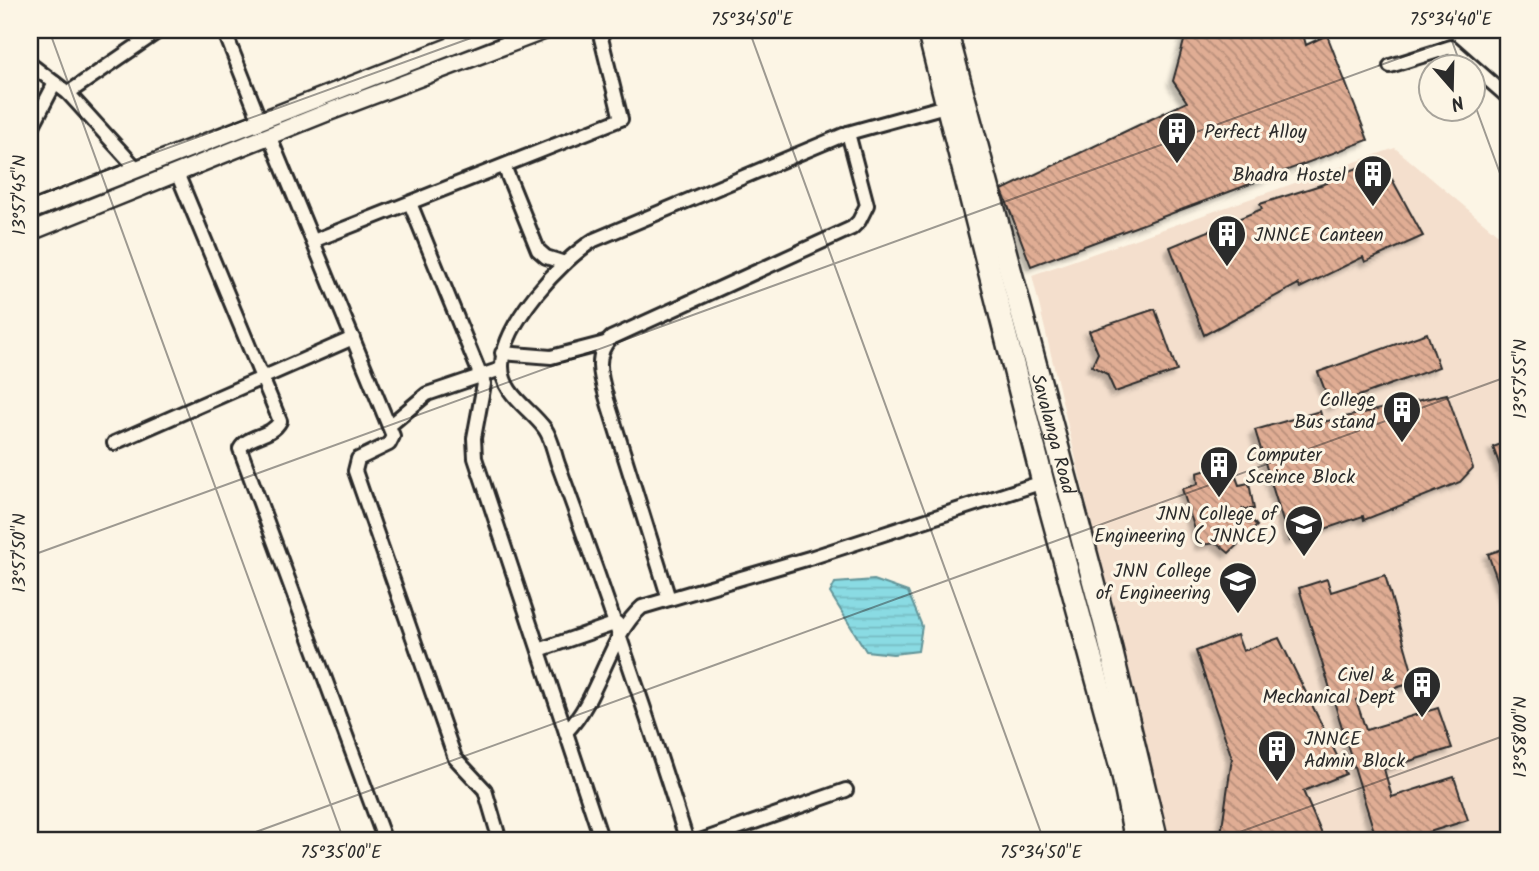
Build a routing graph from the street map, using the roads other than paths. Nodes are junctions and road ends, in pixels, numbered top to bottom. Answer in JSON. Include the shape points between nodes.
{"nodes":[{"id":1,"x":224,"y":30,"type":"edge"},
{"id":2,"x":492,"y":30,"type":"edge"},
{"id":3,"x":546,"y":30,"type":"edge"},
{"id":4,"x":599,"y":30,"type":"edge"},
{"id":5,"x":928,"y":30,"type":"edge"},
{"id":6,"x":946,"y":30,"type":"edge"},
{"id":7,"x":155,"y":31,"type":"edge"},
{"id":8,"x":454,"y":37,"type":"edge"},
{"id":9,"x":30,"y":64,"type":"edge"},
{"id":10,"x":1390,"y":66,"type":"dead end"},
{"id":11,"x":55,"y":83,"type":"junction"},
{"id":12,"x":68,"y":93,"type":"junction"},
{"id":13,"x":1509,"y":98,"type":"edge"},
{"id":14,"x":948,"y":106,"type":"junction"},
{"id":15,"x":260,"y":121,"type":"junction"},
{"id":16,"x":30,"y":131,"type":"edge"},
{"id":17,"x":848,"y":133,"type":"junction"},
{"id":18,"x":269,"y":135,"type":"junction"},
{"id":19,"x":504,"y":166,"type":"junction"},
{"id":20,"x":137,"y":169,"type":"junction"},
{"id":21,"x":177,"y":173,"type":"junction"},
{"id":22,"x":410,"y":203,"type":"junction"},
{"id":23,"x":30,"y":211,"type":"edge"},
{"id":24,"x":30,"y":232,"type":"edge"},
{"id":25,"x":313,"y":241,"type":"junction"},
{"id":26,"x":565,"y":263,"type":"junction"},
{"id":27,"x":353,"y":338,"type":"junction"},
{"id":28,"x":605,"y":344,"type":"junction"},
{"id":29,"x":502,"y":353,"type":"junction"},
{"id":30,"x":501,"y":369,"type":"junction"},
{"id":31,"x":481,"y":377,"type":"junction"},
{"id":32,"x":261,"y":378,"type":"junction"},
{"id":33,"x":389,"y":426,"type":"junction"},
{"id":34,"x":114,"y":443,"type":"dead end"},
{"id":35,"x":1042,"y":482,"type":"junction"},
{"id":36,"x":669,"y":598,"type":"junction"},
{"id":37,"x":617,"y":623,"type":"junction"},
{"id":38,"x":622,"y":636,"type":"junction"},
{"id":39,"x":539,"y":650,"type":"junction"},
{"id":40,"x":566,"y":732,"type":"junction"},
{"id":41,"x":846,"y":790,"type":"dead end"},
{"id":42,"x":384,"y":841,"type":"edge"},
{"id":43,"x":500,"y":841,"type":"edge"},
{"id":44,"x":602,"y":841,"type":"edge"},
{"id":45,"x":687,"y":841,"type":"edge"},
{"id":46,"x":701,"y":841,"type":"edge"},
{"id":47,"x":1136,"y":841,"type":"edge"},
{"id":48,"x":1157,"y":841,"type":"edge"}],
"edges":[{"from":1,"to":15,"type":"street"},
{"from":2,"to":8,"type":"street"},
{"from":3,"to":18,"type":"street"},
{"from":4,"to":19,"type":"street","via":[[621,119]]},
{"from":5,"to":14,"type":"main road","name":"Savalanga Road"},
{"from":6,"to":48,"type":"main road","name":"Savalanga Road","via":[[1106,628]]},
{"from":7,"to":12,"type":"street"},
{"from":8,"to":15,"type":"street"},
{"from":9,"to":11,"type":"street"},
{"from":10,"to":13,"type":"street","via":[[1451,47]]},
{"from":11,"to":12,"type":"street"},
{"from":11,"to":16,"type":"street"},
{"from":12,"to":20,"type":"street"},
{"from":14,"to":17,"type":"street"},
{"from":14,"to":35,"type":"main road","name":"Savalanga Road"},
{"from":15,"to":20,"type":"street"},
{"from":17,"to":26,"type":"street","via":[[594,240]]},
{"from":17,"to":28,"type":"street","via":[[867,205],[852,228]]},
{"from":18,"to":21,"type":"street"},
{"from":18,"to":25,"type":"street"},
{"from":19,"to":22,"type":"street"},
{"from":19,"to":26,"type":"street","via":[[538,250]]},
{"from":20,"to":23,"type":"street"},
{"from":21,"to":24,"type":"street"},
{"from":21,"to":32,"type":"street"},
{"from":22,"to":25,"type":"street"},
{"from":22,"to":31,"type":"street"},
{"from":25,"to":27,"type":"street"},
{"from":26,"to":29,"type":"street","via":[[516,321]]},
{"from":27,"to":32,"type":"street"},
{"from":27,"to":33,"type":"street"},
{"from":28,"to":29,"type":"street","via":[[551,357]]},
{"from":28,"to":36,"type":"street","via":[[599,361],[608,403]]},
{"from":29,"to":30,"type":"street"},
{"from":30,"to":31,"type":"street"},
{"from":30,"to":37,"type":"street","via":[[510,392],[547,432]]},
{"from":31,"to":33,"type":"street","via":[[427,394]]},
{"from":31,"to":39,"type":"street","via":[[484,391],[474,438],[475,458]]},
{"from":32,"to":34,"type":"street"},
{"from":32,"to":42,"type":"street","via":[[280,421],[240,449]]},
{"from":33,"to":43,"type":"street","via":[[392,441],[358,458],[355,471],[454,758],[485,790]]},
{"from":35,"to":36,"type":"street","via":[[813,557]]},
{"from":35,"to":47,"type":"main road","name":"Savalanga Road","via":[[1122,771]]},
{"from":36,"to":38,"type":"street","via":[[642,607]]},
{"from":37,"to":38,"type":"street"},
{"from":37,"to":39,"type":"street"},
{"from":38,"to":40,"type":"street","via":[[582,714]]},
{"from":38,"to":45,"type":"street"},
{"from":39,"to":40,"type":"street"},
{"from":40,"to":44,"type":"street"},
{"from":41,"to":46,"type":"street"}]}
